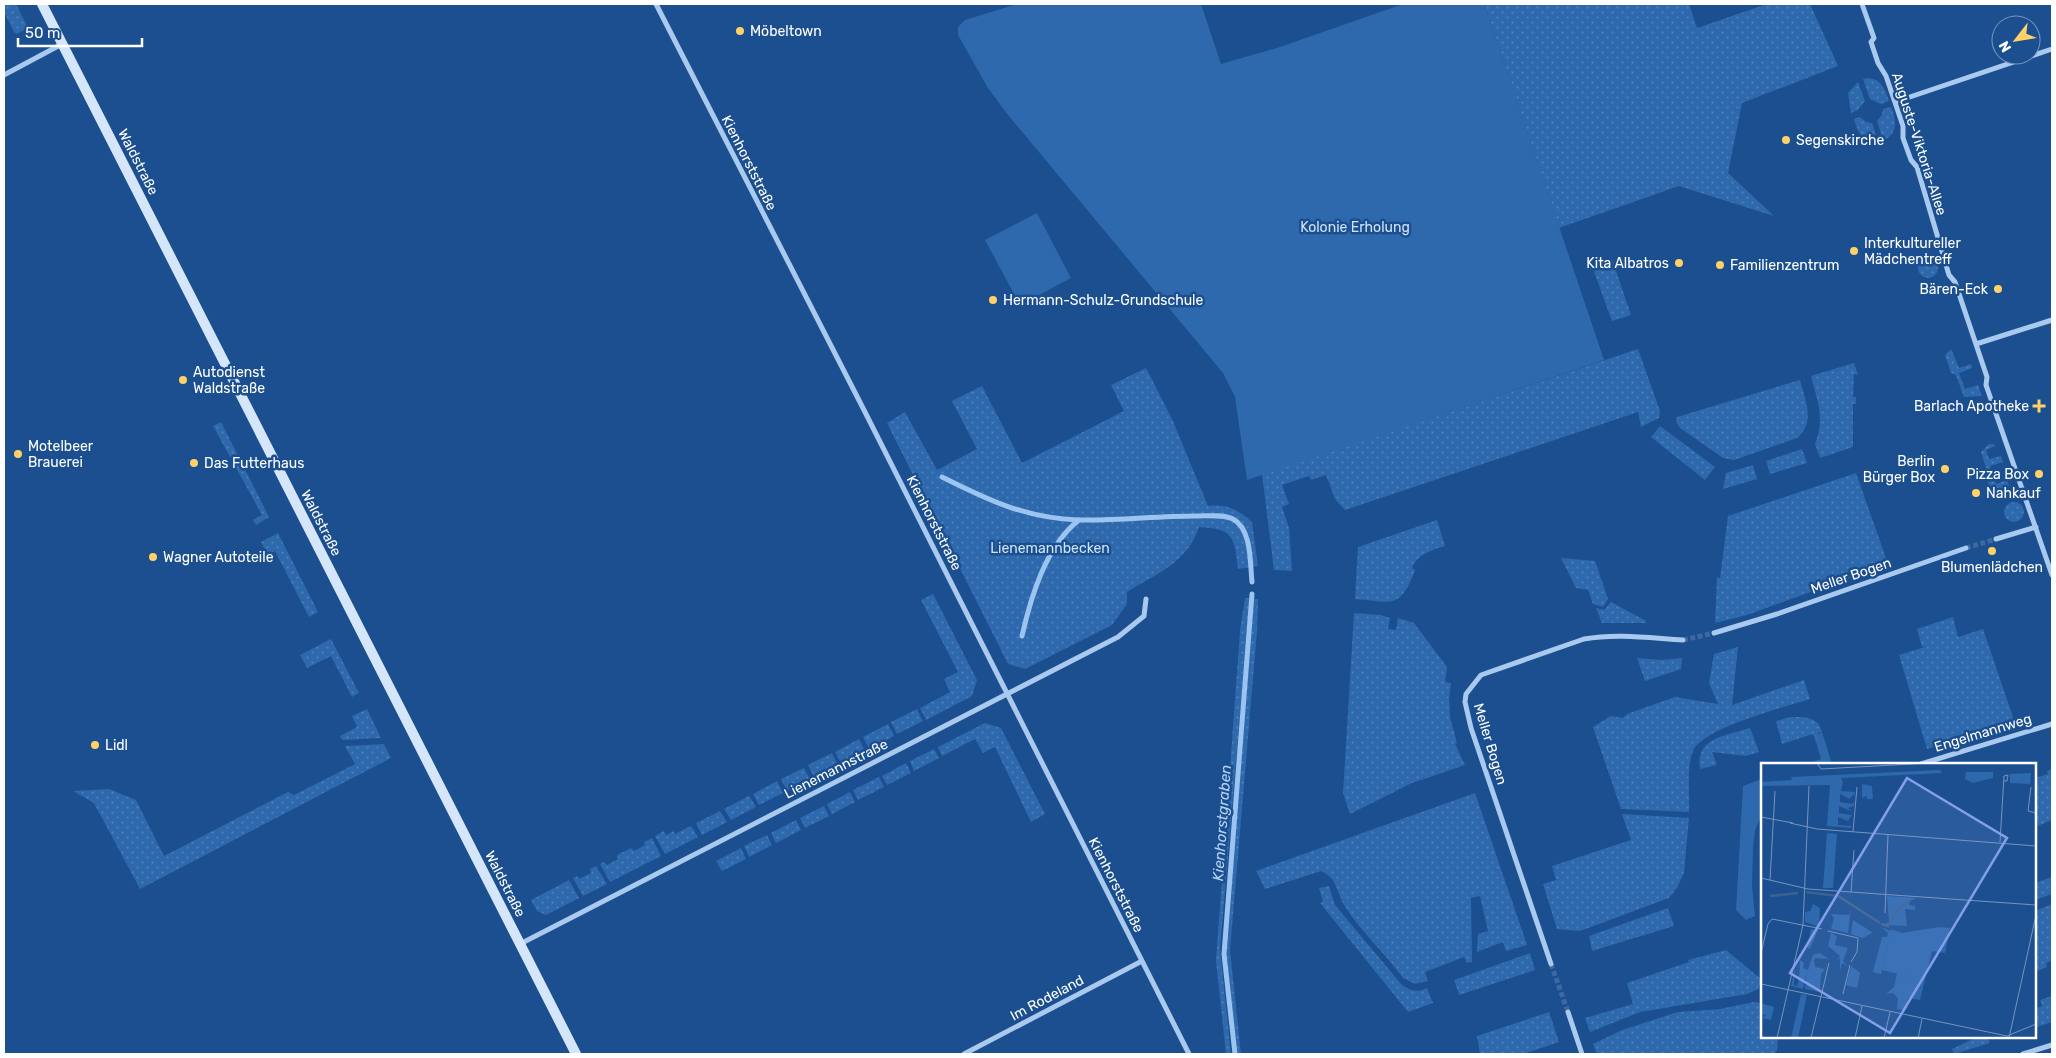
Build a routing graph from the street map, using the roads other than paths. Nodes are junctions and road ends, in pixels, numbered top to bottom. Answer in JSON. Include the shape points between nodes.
{"nodes":[{"id":1,"x":42,"y":4,"type":"edge"},
{"id":2,"x":656,"y":4,"type":"edge"},
{"id":3,"x":1862,"y":4,"type":"edge"},
{"id":4,"x":63,"y":44,"type":"junction"},
{"id":5,"x":2052,"y":50,"type":"edge"},
{"id":6,"x":4,"y":74,"type":"edge"},
{"id":7,"x":1895,"y":102,"type":"junction"},
{"id":8,"x":2052,"y":320,"type":"edge"},
{"id":9,"x":1976,"y":344,"type":"junction"},
{"id":10,"x":2036,"y":527,"type":"junction"},
{"id":11,"x":1996,"y":540,"type":"tunnel mouth"},
{"id":12,"x":1966,"y":548,"type":"tunnel mouth"},
{"id":13,"x":2052,"y":575,"type":"edge"},
{"id":14,"x":1146,"y":599,"type":"dead end"},
{"id":15,"x":1714,"y":633,"type":"tunnel mouth"},
{"id":16,"x":1683,"y":640,"type":"tunnel mouth"},
{"id":17,"x":1007,"y":694,"type":"junction"},
{"id":18,"x":2052,"y":724,"type":"edge"},
{"id":19,"x":1924,"y":763,"type":"edge"},
{"id":20,"x":520,"y":944,"type":"junction"},
{"id":21,"x":1142,"y":961,"type":"junction"},
{"id":22,"x":1551,"y":964,"type":"tunnel mouth"},
{"id":23,"x":1568,"y":1012,"type":"tunnel mouth"},
{"id":24,"x":2052,"y":1045,"type":"edge"},
{"id":25,"x":576,"y":1054,"type":"edge"},
{"id":26,"x":964,"y":1054,"type":"edge"},
{"id":27,"x":1189,"y":1054,"type":"edge"},
{"id":28,"x":1582,"y":1054,"type":"edge"},
{"id":29,"x":2023,"y":1054,"type":"edge"}],
"edges":[{"from":1,"to":4,"type":"main road","name":"Waldstraße"},
{"from":2,"to":17,"type":"street","name":"Kienhorststraße"},
{"from":3,"to":7,"type":"street","name":"Auguste-Viktoria-Allee","via":[[1874,38],[1871,42]]},
{"from":4,"to":6,"type":"street"},
{"from":4,"to":20,"type":"main road","name":"Waldstraße"},
{"from":5,"to":7,"type":"street"},
{"from":7,"to":9,"type":"street","name":"Auguste-Viktoria-Allee","via":[[1903,126],[1903,138],[1917,167],[1933,217],[1936,237]]},
{"from":8,"to":9,"type":"street"},
{"from":9,"to":10,"type":"street","name":"Auguste-Viktoria-Allee","via":[[1987,377],[1986,385]]},
{"from":10,"to":11,"type":"street"},
{"from":10,"to":13,"type":"street","name":"Auguste-Viktoria-Allee"},
{"from":12,"to":15,"type":"street","name":"Meller Bogen"},
{"from":14,"to":17,"type":"street","name":"Lienemannstraße","via":[[1144,616],[1118,637]]},
{"from":16,"to":22,"type":"street","name":"Meller Bogen","via":[[1629,636],[1584,639],[1481,676],[1466,694],[1465,702],[1477,746]]},
{"from":17,"to":20,"type":"street","name":"Lienemannstraße"},
{"from":17,"to":21,"type":"street","name":"Kienhorststraße"},
{"from":18,"to":19,"type":"street","name":"Engelmannweg"},
{"from":20,"to":25,"type":"main road","name":"Waldstraße"},
{"from":21,"to":26,"type":"street","name":"Im Rodeland"},
{"from":21,"to":27,"type":"street","name":"Kienhorststraße"},
{"from":23,"to":28,"type":"street"},
{"from":24,"to":29,"type":"street"}]}
